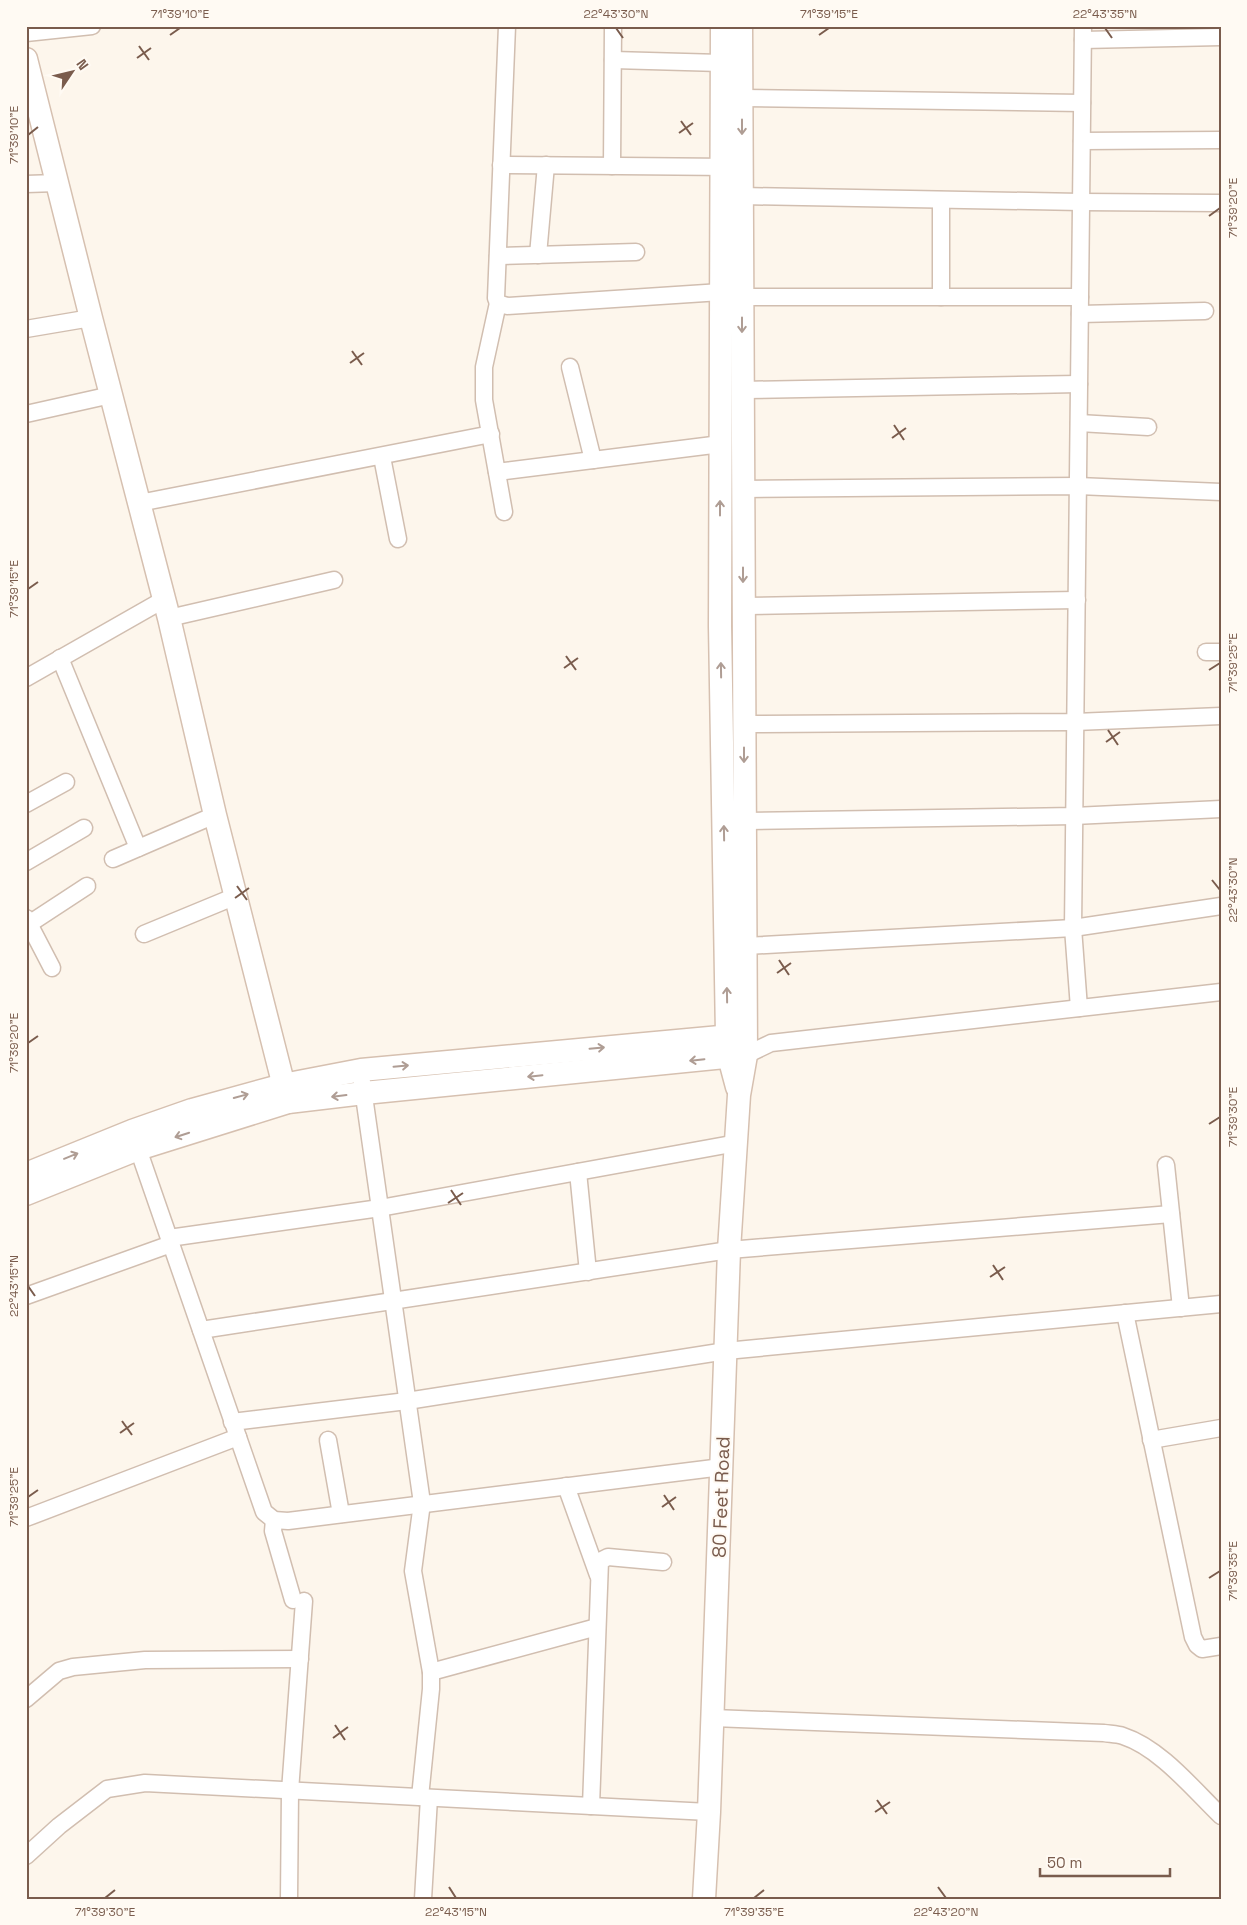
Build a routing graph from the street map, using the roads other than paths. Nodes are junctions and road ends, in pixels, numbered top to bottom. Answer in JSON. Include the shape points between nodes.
{"nodes":[{"id":1,"x":92,"y":26,"type":"edge"},
{"id":2,"x":507,"y":26,"type":"edge"},
{"id":3,"x":613,"y":26,"type":"edge"},
{"id":4,"x":722,"y":26,"type":"edge"},
{"id":5,"x":741,"y":26,"type":"edge"},
{"id":6,"x":26,"y":33,"type":"edge"},
{"id":7,"x":1083,"y":33,"type":"edge"},
{"id":8,"x":1221,"y":37,"type":"edge"},
{"id":9,"x":26,"y":59,"type":"edge"},
{"id":10,"x":612,"y":60,"type":"junction"},
{"id":11,"x":722,"y":63,"type":"junction"},
{"id":12,"x":742,"y":98,"type":"junction"},
{"id":13,"x":1082,"y":103,"type":"junction"},
{"id":14,"x":1221,"y":140,"type":"edge"},
{"id":15,"x":1082,"y":141,"type":"junction"},
{"id":16,"x":501,"y":165,"type":"junction"},
{"id":17,"x":546,"y":165,"type":"junction"},
{"id":18,"x":612,"y":166,"type":"junction"},
{"id":19,"x":732,"y":167,"type":"junction"},
{"id":20,"x":57,"y":183,"type":"junction"},
{"id":21,"x":26,"y":184,"type":"edge"},
{"id":22,"x":742,"y":196,"type":"junction"},
{"id":23,"x":941,"y":200,"type":"junction"},
{"id":24,"x":1081,"y":202,"type":"junction"},
{"id":25,"x":1221,"y":203,"type":"edge"},
{"id":26,"x":636,"y":252,"type":"dead end"},
{"id":27,"x":538,"y":255,"type":"junction"},
{"id":28,"x":498,"y":256,"type":"junction"},
{"id":29,"x":732,"y":294,"type":"junction"},
{"id":30,"x":941,"y":297,"type":"junction"},
{"id":31,"x":1080,"y":297,"type":"junction"},
{"id":32,"x":498,"y":303,"type":"junction"},
{"id":33,"x":1206,"y":311,"type":"dead end"},
{"id":34,"x":1080,"y":314,"type":"junction"},
{"id":35,"x":91,"y":318,"type":"junction"},
{"id":36,"x":26,"y":329,"type":"edge"},
{"id":37,"x":570,"y":366,"type":"dead end"},
{"id":38,"x":1079,"y":384,"type":"junction"},
{"id":39,"x":743,"y":390,"type":"junction"},
{"id":40,"x":111,"y":395,"type":"junction"},
{"id":41,"x":26,"y":414,"type":"edge"},
{"id":42,"x":1078,"y":423,"type":"junction"},
{"id":43,"x":1148,"y":427,"type":"dead end"},
{"id":44,"x":490,"y":434,"type":"junction"},
{"id":45,"x":721,"y":444,"type":"junction"},
{"id":46,"x":382,"y":457,"type":"junction"},
{"id":47,"x":593,"y":460,"type":"junction"},
{"id":48,"x":497,"y":472,"type":"junction"},
{"id":49,"x":1078,"y":486,"type":"junction"},
{"id":50,"x":743,"y":489,"type":"junction"},
{"id":51,"x":1221,"y":492,"type":"edge"},
{"id":52,"x":139,"y":503,"type":"junction"},
{"id":53,"x":504,"y":512,"type":"dead end"},
{"id":54,"x":398,"y":539,"type":"dead end"},
{"id":55,"x":334,"y":580,"type":"dead end"},
{"id":56,"x":1077,"y":600,"type":"junction"},
{"id":57,"x":744,"y":606,"type":"junction"},
{"id":58,"x":166,"y":609,"type":"junction"},
{"id":59,"x":60,"y":658,"type":"junction"},
{"id":60,"x":26,"y":678,"type":"edge"},
{"id":61,"x":1221,"y":716,"type":"edge"},
{"id":62,"x":1076,"y":722,"type":"junction"},
{"id":63,"x":744,"y":724,"type":"junction"},
{"id":64,"x":66,"y":782,"type":"dead end"},
{"id":65,"x":26,"y":804,"type":"edge"},
{"id":66,"x":1221,"y":809,"type":"edge"},
{"id":67,"x":215,"y":815,"type":"junction"},
{"id":68,"x":1074,"y":816,"type":"junction"},
{"id":69,"x":744,"y":821,"type":"junction"},
{"id":70,"x":84,"y":828,"type":"dead end"},
{"id":71,"x":138,"y":848,"type":"junction"},
{"id":72,"x":113,"y":859,"type":"dead end"},
{"id":73,"x":26,"y":862,"type":"edge"},
{"id":74,"x":87,"y":886,"type":"dead end"},
{"id":75,"x":236,"y":896,"type":"junction"},
{"id":76,"x":1221,"y":906,"type":"edge"},
{"id":77,"x":28,"y":921,"type":"edge"},
{"id":78,"x":1073,"y":928,"type":"junction"},
{"id":79,"x":144,"y":934,"type":"dead end"},
{"id":80,"x":746,"y":946,"type":"junction"},
{"id":81,"x":52,"y":968,"type":"dead end"},
{"id":82,"x":1221,"y":992,"type":"edge"},
{"id":83,"x":1078,"y":1008,"type":"junction"},
{"id":84,"x":737,"y":1046,"type":"junction"},
{"id":85,"x":361,"y":1070,"type":"junction"},
{"id":86,"x":364,"y":1092,"type":"junction"},
{"id":87,"x":286,"y":1093,"type":"junction"},
{"id":88,"x":135,"y":1140,"type":"junction"},
{"id":89,"x":737,"y":1143,"type":"junction"},
{"id":90,"x":1166,"y":1165,"type":"dead end"},
{"id":91,"x":578,"y":1172,"type":"junction"},
{"id":92,"x":26,"y":1174,"type":"edge"},
{"id":93,"x":26,"y":1194,"type":"edge"},
{"id":94,"x":380,"y":1208,"type":"junction"},
{"id":95,"x":1171,"y":1214,"type":"junction"},
{"id":96,"x":170,"y":1241,"type":"junction"},
{"id":97,"x":729,"y":1250,"type":"junction"},
{"id":98,"x":588,"y":1272,"type":"junction"},
{"id":99,"x":26,"y":1296,"type":"edge"},
{"id":100,"x":393,"y":1302,"type":"junction"},
{"id":101,"x":1221,"y":1304,"type":"edge"},
{"id":102,"x":1181,"y":1308,"type":"junction"},
{"id":103,"x":1125,"y":1313,"type":"junction"},
{"id":104,"x":201,"y":1330,"type":"junction"},
{"id":105,"x":726,"y":1351,"type":"junction"},
{"id":106,"x":407,"y":1401,"type":"junction"},
{"id":107,"x":232,"y":1422,"type":"junction"},
{"id":108,"x":1221,"y":1428,"type":"edge"},
{"id":109,"x":238,"y":1437,"type":"junction"},
{"id":110,"x":328,"y":1440,"type":"dead end"},
{"id":111,"x":1151,"y":1440,"type":"junction"},
{"id":112,"x":722,"y":1467,"type":"junction"},
{"id":113,"x":566,"y":1486,"type":"junction"},
{"id":114,"x":422,"y":1503,"type":"junction"},
{"id":115,"x":341,"y":1514,"type":"junction"},
{"id":116,"x":26,"y":1518,"type":"edge"},
{"id":117,"x":274,"y":1520,"type":"junction"},
{"id":118,"x":663,"y":1562,"type":"dead end"},
{"id":119,"x":598,"y":1576,"type":"junction"},
{"id":120,"x":597,"y":1628,"type":"junction"},
{"id":121,"x":1221,"y":1646,"type":"edge"},
{"id":122,"x":300,"y":1659,"type":"junction"},
{"id":123,"x":431,"y":1672,"type":"junction"},
{"id":124,"x":26,"y":1699,"type":"edge"},
{"id":125,"x":713,"y":1718,"type":"junction"},
{"id":126,"x":290,"y":1791,"type":"junction"},
{"id":127,"x":425,"y":1798,"type":"junction"},
{"id":128,"x":591,"y":1806,"type":"junction"},
{"id":129,"x":710,"y":1812,"type":"junction"},
{"id":130,"x":1221,"y":1816,"type":"edge"},
{"id":131,"x":26,"y":1856,"type":"edge"},
{"id":132,"x":288,"y":1899,"type":"edge"},
{"id":133,"x":423,"y":1899,"type":"edge"},
{"id":134,"x":704,"y":1899,"type":"edge"}],
"edges":[{"from":1,"to":6,"type":"street"},
{"from":2,"to":16,"type":"street"},
{"from":3,"to":10,"type":"street"},
{"from":4,"to":11,"type":"main road"},
{"from":5,"to":12,"type":"main road"},
{"from":7,"to":8,"type":"street"},
{"from":7,"to":13,"type":"street"},
{"from":9,"to":20,"type":"main road"},
{"from":10,"to":11,"type":"street"},
{"from":10,"to":18,"type":"street"},
{"from":11,"to":19,"type":"main road"},
{"from":12,"to":13,"type":"street"},
{"from":12,"to":19,"type":"main road","one_way":true},
{"from":13,"to":15,"type":"street"},
{"from":14,"to":15,"type":"street"},
{"from":15,"to":24,"type":"street"},
{"from":16,"to":17,"type":"street"},
{"from":16,"to":28,"type":"street"},
{"from":17,"to":18,"type":"street"},
{"from":17,"to":27,"type":"street"},
{"from":18,"to":19,"type":"street"},
{"from":19,"to":22,"type":"main road"},
{"from":19,"to":29,"type":"main road"},
{"from":20,"to":21,"type":"street"},
{"from":20,"to":35,"type":"main road"},
{"from":22,"to":23,"type":"street"},
{"from":22,"to":29,"type":"main road"},
{"from":23,"to":24,"type":"street"},
{"from":23,"to":30,"type":"street"},
{"from":24,"to":25,"type":"street"},
{"from":24,"to":31,"type":"street"},
{"from":26,"to":27,"type":"street"},
{"from":27,"to":28,"type":"street"},
{"from":28,"to":32,"type":"street"},
{"from":29,"to":30,"type":"street"},
{"from":29,"to":32,"type":"street","via":[[507,306]]},
{"from":29,"to":39,"type":"main road","one_way":true},
{"from":29,"to":45,"type":"main road"},
{"from":30,"to":31,"type":"street"},
{"from":31,"to":34,"type":"street"},
{"from":32,"to":44,"type":"street","via":[[484,366],[484,400]]},
{"from":33,"to":34,"type":"street"},
{"from":34,"to":38,"type":"street"},
{"from":35,"to":36,"type":"street"},
{"from":35,"to":40,"type":"main road"},
{"from":37,"to":47,"type":"street"},
{"from":38,"to":39,"type":"street"},
{"from":38,"to":42,"type":"street"},
{"from":39,"to":50,"type":"main road"},
{"from":40,"to":41,"type":"street"},
{"from":40,"to":52,"type":"main road"},
{"from":42,"to":43,"type":"street"},
{"from":42,"to":49,"type":"street"},
{"from":44,"to":46,"type":"street"},
{"from":44,"to":48,"type":"street"},
{"from":45,"to":47,"type":"street"},
{"from":84,"to":45,"type":"main road","one_way":true,"via":[[720,626]]},
{"from":46,"to":52,"type":"street"},
{"from":46,"to":54,"type":"street"},
{"from":47,"to":48,"type":"street"},
{"from":48,"to":53,"type":"street"},
{"from":49,"to":50,"type":"street"},
{"from":49,"to":51,"type":"street"},
{"from":49,"to":56,"type":"street"},
{"from":50,"to":57,"type":"main road","one_way":true},
{"from":52,"to":58,"type":"main road"},
{"from":55,"to":58,"type":"street"},
{"from":56,"to":57,"type":"street"},
{"from":56,"to":62,"type":"street"},
{"from":57,"to":63,"type":"main road"},
{"from":58,"to":59,"type":"street"},
{"from":58,"to":67,"type":"main road"},
{"from":59,"to":60,"type":"street"},
{"from":59,"to":71,"type":"street"},
{"from":61,"to":62,"type":"street"},
{"from":62,"to":63,"type":"street"},
{"from":62,"to":68,"type":"street"},
{"from":63,"to":69,"type":"main road","one_way":true},
{"from":64,"to":65,"type":"street"},
{"from":66,"to":68,"type":"street"},
{"from":67,"to":71,"type":"street"},
{"from":67,"to":75,"type":"main road"},
{"from":68,"to":69,"type":"street"},
{"from":68,"to":78,"type":"street"},
{"from":69,"to":80,"type":"main road"},
{"from":70,"to":73,"type":"street"},
{"from":71,"to":72,"type":"street"},
{"from":74,"to":77,"type":"street"},
{"from":75,"to":79,"type":"street"},
{"from":75,"to":87,"type":"main road"},
{"from":76,"to":78,"type":"street"},
{"from":77,"to":81,"type":"street"},
{"from":78,"to":80,"type":"street"},
{"from":78,"to":83,"type":"street"},
{"from":80,"to":84,"type":"main road"},
{"from":82,"to":83,"type":"street"},
{"from":83,"to":84,"type":"street"},
{"from":85,"to":84,"type":"main road","one_way":true},
{"from":84,"to":86,"type":"main road","one_way":true},
{"from":84,"to":89,"type":"main road","name":"80 Feet Road"},
{"from":85,"to":86,"type":"street"},
{"from":85,"to":87,"type":"main road"},
{"from":86,"to":87,"type":"main road","one_way":true},
{"from":86,"to":94,"type":"street"},
{"from":87,"to":88,"type":"main road","via":[[192,1110]]},
{"from":92,"to":88,"type":"main road","one_way":true},
{"from":88,"to":93,"type":"main road"},
{"from":88,"to":96,"type":"street"},
{"from":89,"to":91,"type":"street"},
{"from":89,"to":97,"type":"main road","name":"80 Feet Road"},
{"from":90,"to":95,"type":"street"},
{"from":91,"to":94,"type":"street"},
{"from":91,"to":98,"type":"street"},
{"from":94,"to":96,"type":"street"},
{"from":94,"to":100,"type":"street"},
{"from":95,"to":97,"type":"street"},
{"from":95,"to":102,"type":"street"},
{"from":96,"to":99,"type":"street"},
{"from":96,"to":104,"type":"street"},
{"from":97,"to":98,"type":"street"},
{"from":97,"to":105,"type":"main road","name":"80 Feet Road"},
{"from":98,"to":100,"type":"street"},
{"from":100,"to":104,"type":"street"},
{"from":100,"to":106,"type":"street"},
{"from":101,"to":102,"type":"street"},
{"from":102,"to":103,"type":"street"},
{"from":103,"to":105,"type":"street"},
{"from":103,"to":111,"type":"street"},
{"from":104,"to":107,"type":"street"},
{"from":105,"to":106,"type":"street"},
{"from":105,"to":112,"type":"main road","name":"80 Feet Road"},
{"from":106,"to":107,"type":"street"},
{"from":106,"to":114,"type":"street"},
{"from":107,"to":109,"type":"street"},
{"from":108,"to":111,"type":"street"},
{"from":109,"to":116,"type":"street"},
{"from":109,"to":117,"type":"street","via":[[264,1512]]},
{"from":110,"to":115,"type":"street"},
{"from":111,"to":121,"type":"street","via":[[1193,1637],[1202,1649]]},
{"from":112,"to":113,"type":"street"},
{"from":112,"to":125,"type":"main road","name":"80 Feet Road"},
{"from":113,"to":114,"type":"street"},
{"from":113,"to":119,"type":"street"},
{"from":114,"to":115,"type":"street"},
{"from":114,"to":123,"type":"street","via":[[413,1571]]},
{"from":115,"to":117,"type":"street"},
{"from":117,"to":122,"type":"street","via":[[273,1532],[299,1600]]},
{"from":118,"to":119,"type":"street","via":[[608,1556],[600,1561]]},
{"from":119,"to":120,"type":"street"},
{"from":120,"to":123,"type":"street"},
{"from":120,"to":128,"type":"street"},
{"from":122,"to":124,"type":"street","via":[[145,1660],[73,1667],[59,1671]]},
{"from":122,"to":126,"type":"street"},
{"from":123,"to":127,"type":"street"},
{"from":125,"to":129,"type":"main road","name":"80 Feet Road"},
{"from":125,"to":130,"type":"street","via":[[1122,1736],[1142,1745],[1172,1768]]},
{"from":126,"to":127,"type":"street"},
{"from":126,"to":131,"type":"street","via":[[145,1784],[107,1789]]},
{"from":126,"to":132,"type":"street"},
{"from":127,"to":128,"type":"street"},
{"from":127,"to":133,"type":"street"},
{"from":128,"to":129,"type":"street"},
{"from":129,"to":134,"type":"main road","name":"80 Feet Road"}]}
